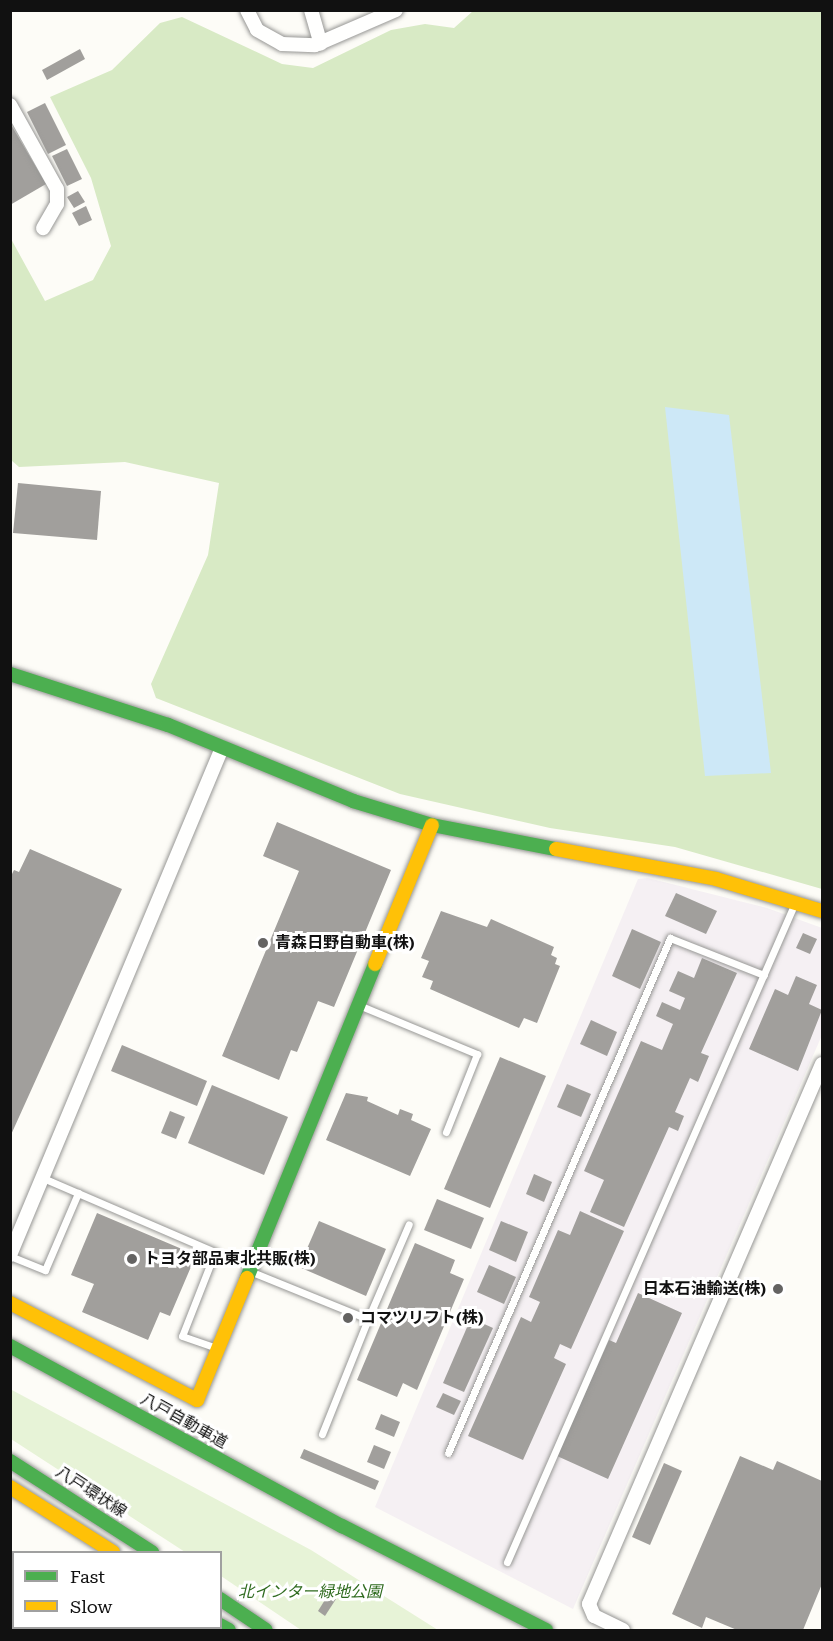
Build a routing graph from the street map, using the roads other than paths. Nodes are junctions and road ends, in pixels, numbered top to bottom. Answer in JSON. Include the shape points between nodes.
{"nodes":[{"id":1,"x":247,"y":10,"type":"edge"},
{"id":2,"x":311,"y":10,"type":"edge"},
{"id":3,"x":396,"y":10,"type":"edge"},
{"id":4,"x":321,"y":44,"type":"junction"},
{"id":5,"x":10,"y":105,"type":"edge"},
{"id":6,"x":43,"y":228,"type":"dead end"},
{"id":7,"x":10,"y":674,"type":"edge"},
{"id":8,"x":222,"y":748,"type":"junction"},
{"id":9,"x":432,"y":825,"type":"junction"},
{"id":10,"x":795,"y":903,"type":"junction"},
{"id":11,"x":822,"y":911,"type":"edge"},
{"id":12,"x":764,"y":975,"type":"junction"},
{"id":13,"x":358,"y":1005,"type":"junction"},
{"id":14,"x":822,"y":1064,"type":"edge"},
{"id":15,"x":446,"y":1132,"type":"dead end"},
{"id":16,"x":43,"y":1178,"type":"junction"},
{"id":17,"x":78,"y":1193,"type":"junction"},
{"id":18,"x":409,"y":1224,"type":"dead end"},
{"id":19,"x":10,"y":1255,"type":"edge"},
{"id":20,"x":250,"y":1271,"type":"junction"},
{"id":21,"x":10,"y":1303,"type":"edge"},
{"id":22,"x":368,"y":1319,"type":"junction"},
{"id":23,"x":10,"y":1346,"type":"edge"},
{"id":24,"x":218,"y":1348,"type":"junction"},
{"id":25,"x":322,"y":1434,"type":"dead end"},
{"id":26,"x":448,"y":1453,"type":"dead end"},
{"id":27,"x":10,"y":1461,"type":"edge"},
{"id":28,"x":10,"y":1487,"type":"edge"},
{"id":29,"x":342,"y":1526,"type":"junction"},
{"id":30,"x":111,"y":1551,"type":"edge"},
{"id":31,"x":150,"y":1551,"type":"edge"},
{"id":32,"x":507,"y":1562,"type":"dead end"},
{"id":33,"x":222,"y":1600,"type":"edge"},
{"id":34,"x":501,"y":1624,"type":"dead end"},
{"id":35,"x":266,"y":1630,"type":"edge"},
{"id":36,"x":546,"y":1630,"type":"edge"},
{"id":37,"x":623,"y":1630,"type":"edge"}],
"edges":[{"from":1,"to":4,"type":"street","via":[[257,30],[282,44]]},
{"from":2,"to":4,"type":"street"},
{"from":3,"to":4,"type":"street"},
{"from":5,"to":6,"type":"street","via":[[57,189],[57,204]]},
{"from":7,"to":8,"type":"main road","via":[[81,694]]},
{"from":8,"to":9,"type":"main road","via":[[353,801]]},
{"from":8,"to":16,"type":"street"},
{"from":9,"to":10,"type":"main road","via":[[716,879]]},
{"from":9,"to":13,"type":"main road"},
{"from":10,"to":11,"type":"main road"},
{"from":10,"to":12,"type":"lane"},
{"from":12,"to":26,"type":"lane","via":[[670,938]]},
{"from":12,"to":32,"type":"lane"},
{"from":13,"to":15,"type":"lane","via":[[477,1054]]},
{"from":13,"to":20,"type":"main road"},
{"from":14,"to":37,"type":"street","via":[[589,1605],[594,1616]]},
{"from":16,"to":17,"type":"lane"},
{"from":16,"to":19,"type":"street"},
{"from":17,"to":19,"type":"lane","via":[[45,1270]]},
{"from":17,"to":24,"type":"lane","via":[[215,1252],[182,1336]]},
{"from":18,"to":22,"type":"lane"},
{"from":20,"to":22,"type":"lane"},
{"from":20,"to":24,"type":"main road"},
{"from":21,"to":24,"type":"main road","via":[[197,1400]]},
{"from":22,"to":25,"type":"lane"},
{"from":23,"to":29,"type":"main road","name":"八戸自動車道"},
{"from":27,"to":31,"type":"main road","name":"八戸環状線"},
{"from":28,"to":30,"type":"main road"},
{"from":29,"to":34,"type":"main road","name":"八戸自動車道"},
{"from":29,"to":36,"type":"main road","name":"八戸自動車道"},
{"from":33,"to":35,"type":"main road"}]}
